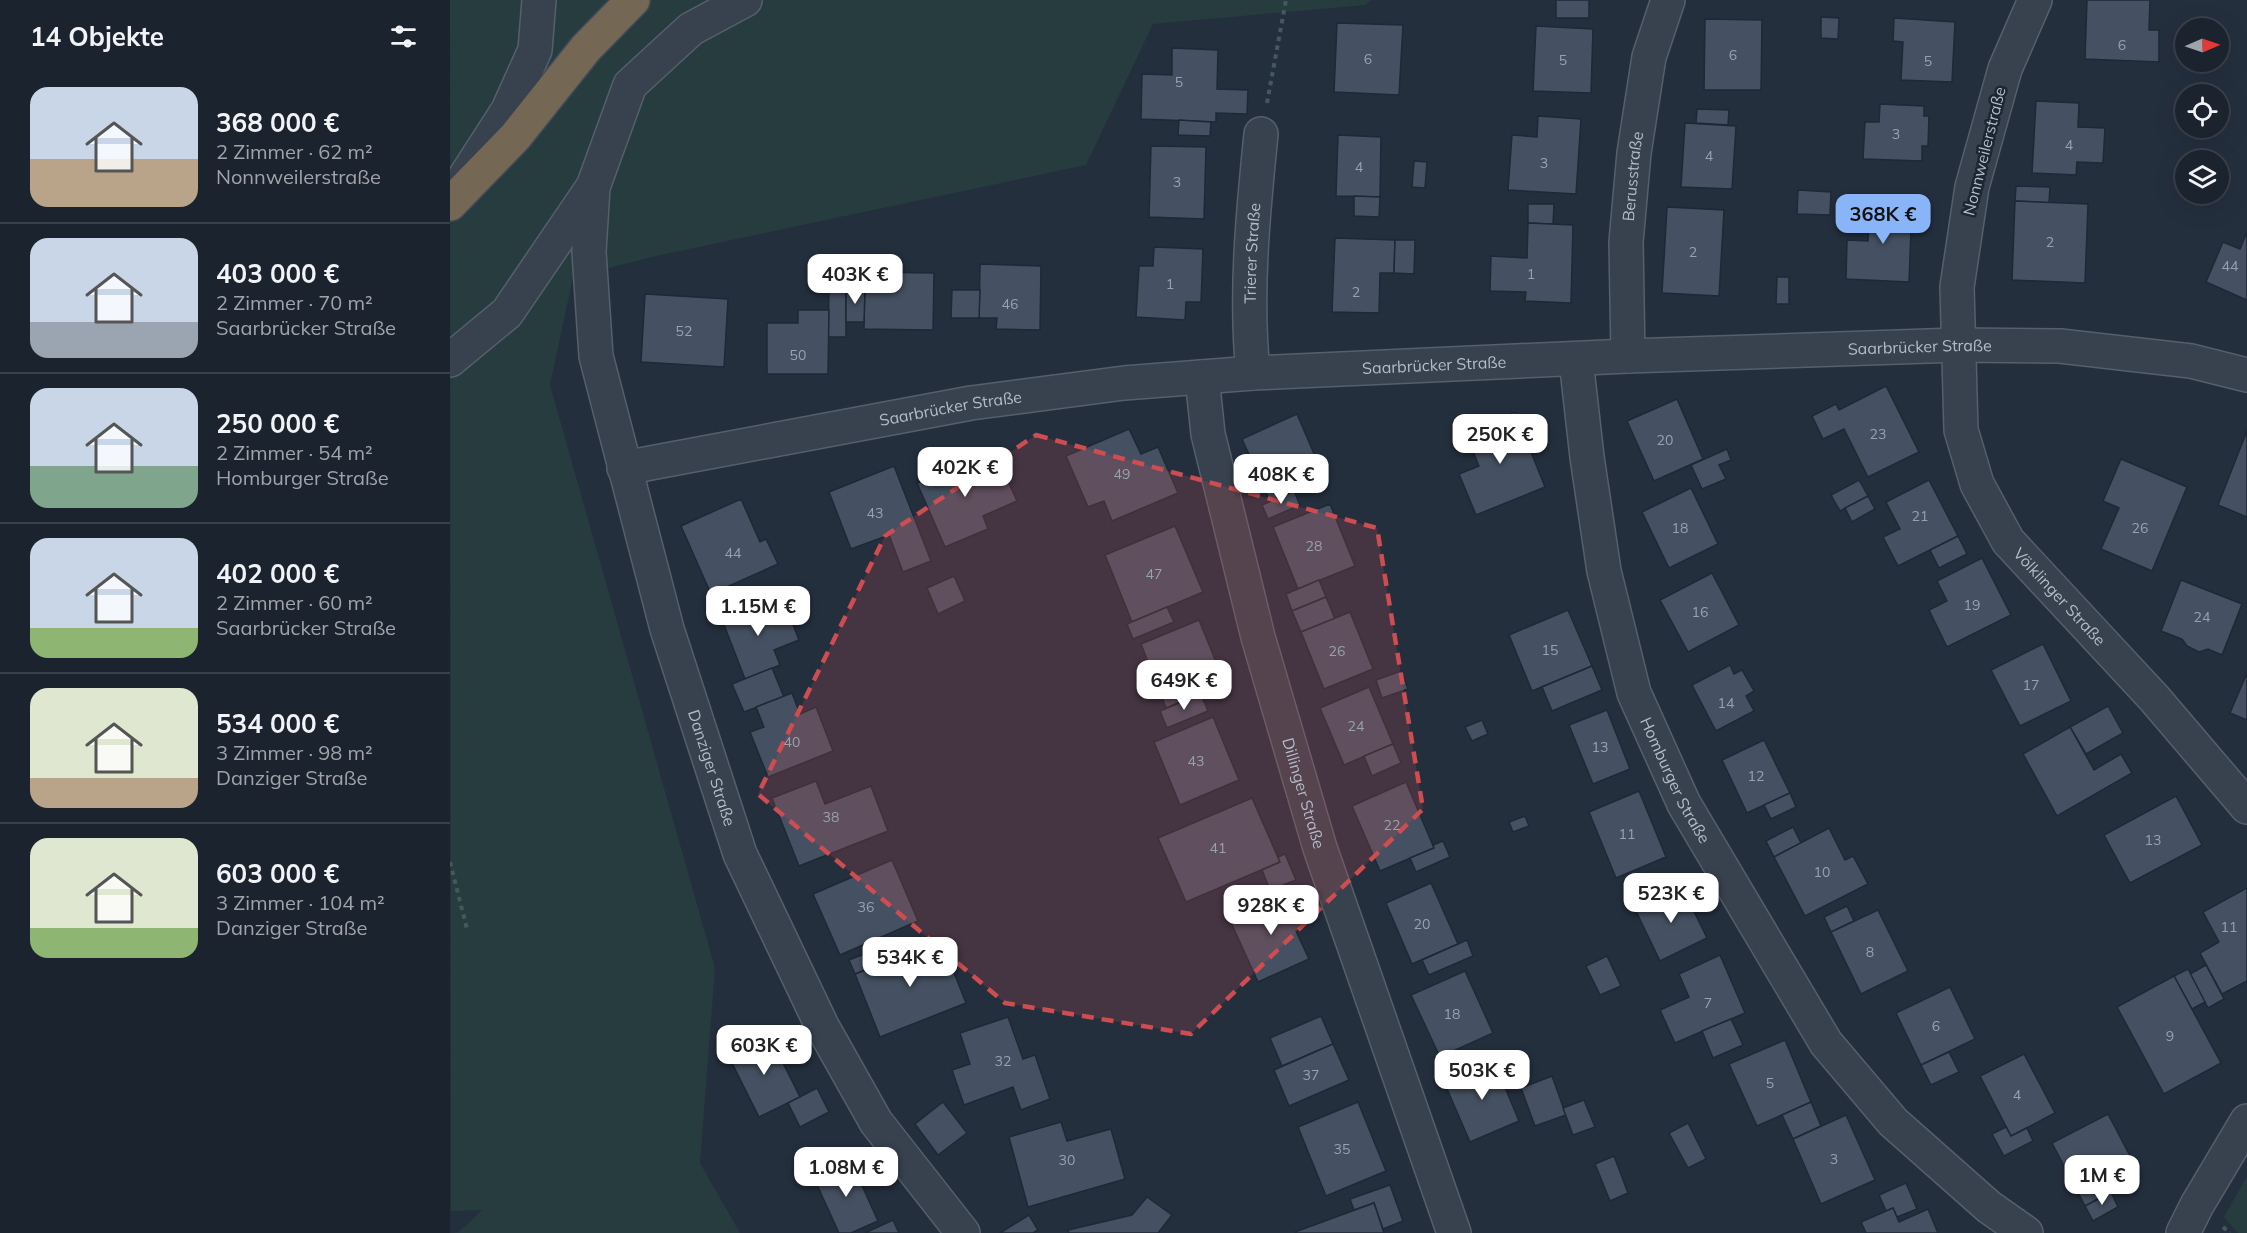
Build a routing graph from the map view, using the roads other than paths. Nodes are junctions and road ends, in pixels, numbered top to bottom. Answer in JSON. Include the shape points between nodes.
{"nodes":[{"id":1,"x":539,"y":0,"type":"edge"},
{"id":2,"x":633,"y":0,"type":"edge"},
{"id":3,"x":745,"y":0,"type":"edge"},
{"id":4,"x":1668,"y":0,"type":"edge"},
{"id":5,"x":2035,"y":0,"type":"edge"},
{"id":6,"x":1261,"y":134,"type":"road end"},
{"id":7,"x":593,"y":187,"type":"junction"},
{"id":8,"x":450,"y":203,"type":"edge"},
{"id":9,"x":1958,"y":345,"type":"junction"},
{"id":10,"x":1628,"y":356,"type":"junction"},
{"id":11,"x":450,"y":360,"type":"edge"},
{"id":12,"x":1576,"y":360,"type":"junction"},
{"id":13,"x":1253,"y":373,"type":"junction"},
{"id":14,"x":2247,"y":375,"type":"edge"},
{"id":15,"x":1202,"y":377,"type":"junction"},
{"id":16,"x":624,"y":468,"type":"junction"},
{"id":17,"x":2247,"y":807,"type":"edge"},
{"id":18,"x":2247,"y":1121,"type":"edge"},
{"id":19,"x":963,"y":1233,"type":"edge"},
{"id":20,"x":1454,"y":1233,"type":"edge"},
{"id":21,"x":2026,"y":1233,"type":"edge"},
{"id":22,"x":2183,"y":1233,"type":"edge"}],
"edges":[{"from":1,"to":8,"type":"street","via":[[535,50],[508,110]]},
{"from":2,"to":8,"type":"highway","via":[[586,48],[515,137]]},
{"from":3,"to":7,"type":"street","via":[[691,29],[630,86]]},
{"from":4,"to":10,"type":"street","name":"Berusstraße","via":[[1649,57],[1634,153],[1626,242]]},
{"from":5,"to":9,"type":"street","name":"Nonnweilerstraße","via":[[2005,69],[1972,187],[1957,287]]},
{"from":6,"to":13,"type":"street","name":"Trierer Straße","via":[[1250,291]]},
{"from":7,"to":11,"type":"street","via":[[507,313]]},
{"from":7,"to":16,"type":"street","name":"Danziger Straße","via":[[589,252],[596,356]]},
{"from":9,"to":10,"type":"street","name":"Saarbrücker Straße"},
{"from":9,"to":14,"type":"street","name":"Saarbrücker Straße","via":[[2072,348],[2191,360]]},
{"from":9,"to":17,"type":"street","name":"Völklinger Straße","via":[[1961,430],[1977,484],[2008,541],[2154,698]]},
{"from":10,"to":12,"type":"street","name":"Saarbrücker Straße"},
{"from":12,"to":13,"type":"street","name":"Saarbrücker Straße"},
{"from":12,"to":21,"type":"street","name":"Homburger Straße","via":[[1604,571],[1634,693],[1684,804],[1826,1044],[1893,1122],[1989,1207]]},
{"from":13,"to":15,"type":"street","name":"Saarbrücker Straße"},
{"from":15,"to":16,"type":"street","name":"Saarbrücker Straße","via":[[971,403]]},
{"from":15,"to":20,"type":"street","name":"Dillinger Straße","via":[[1208,434],[1258,638],[1313,826]]},
{"from":16,"to":19,"type":"street","name":"Danziger Straße","via":[[667,629],[740,854],[822,1026],[876,1122]]},
{"from":18,"to":22,"type":"street"}]}
